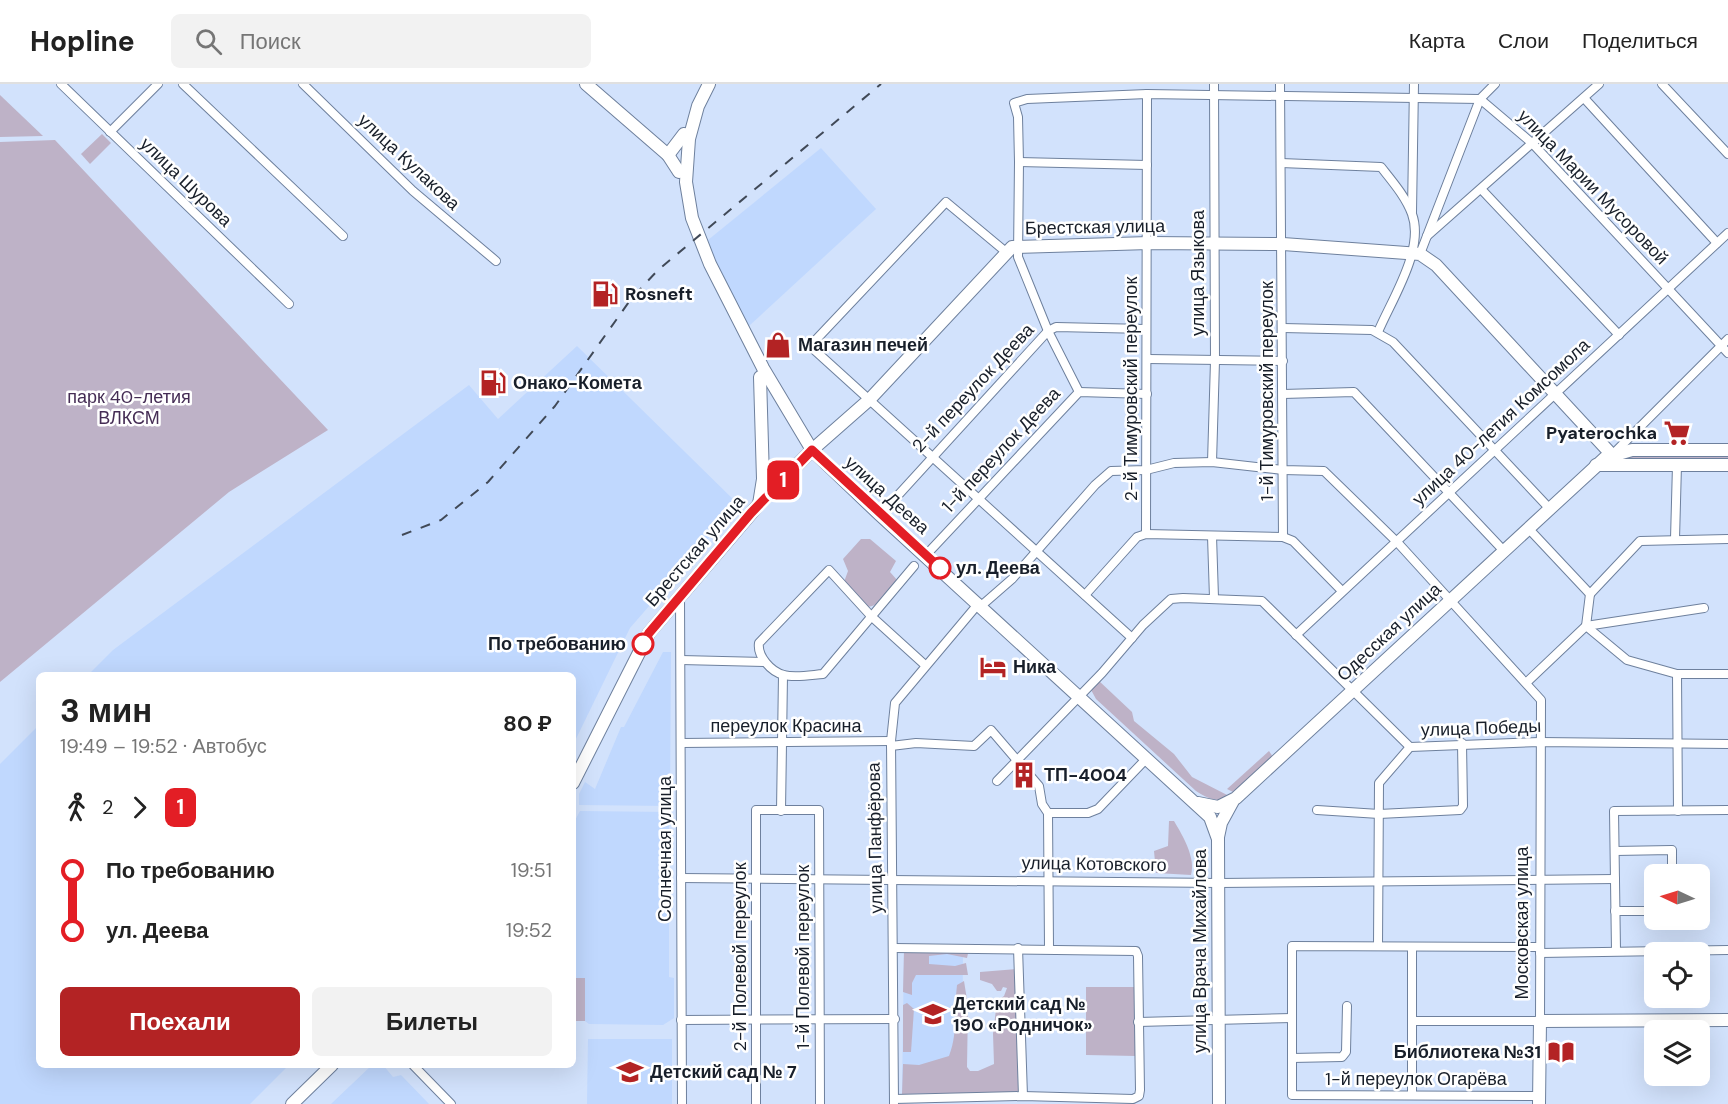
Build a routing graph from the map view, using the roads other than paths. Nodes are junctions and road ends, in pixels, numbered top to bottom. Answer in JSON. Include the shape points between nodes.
{"nodes":[{"id":1,"x":61,"y":84,"type":"edge"},
{"id":2,"x":158,"y":84,"type":"edge"},
{"id":3,"x":183,"y":84,"type":"edge"},
{"id":4,"x":303,"y":84,"type":"edge"},
{"id":5,"x":586,"y":84,"type":"edge"},
{"id":6,"x":700,"y":84,"type":"edge"},
{"id":7,"x":709,"y":84,"type":"edge"},
{"id":8,"x":1214,"y":84,"type":"edge"},
{"id":9,"x":1280,"y":84,"type":"edge"},
{"id":10,"x":1414,"y":84,"type":"edge"},
{"id":11,"x":1486,"y":84,"type":"edge"},
{"id":12,"x":1495,"y":84,"type":"edge"},
{"id":13,"x":1599,"y":84,"type":"edge"},
{"id":14,"x":1662,"y":84,"type":"edge"},
{"id":15,"x":1147,"y":94,"type":"junction"},
{"id":16,"x":1214,"y":94,"type":"junction"},
{"id":17,"x":1280,"y":95,"type":"junction"},
{"id":18,"x":1415,"y":98,"type":"junction"},
{"id":19,"x":1584,"y":98,"type":"junction"},
{"id":20,"x":1480,"y":99,"type":"junction"},
{"id":21,"x":110,"y":132,"type":"junction"},
{"id":22,"x":684,"y":134,"type":"junction"},
{"id":23,"x":1533,"y":144,"type":"junction"},
{"id":24,"x":1728,"y":154,"type":"edge"},
{"id":25,"x":668,"y":155,"type":"junction"},
{"id":26,"x":1019,"y":162,"type":"junction"},
{"id":27,"x":1281,"y":163,"type":"junction"},
{"id":28,"x":1147,"y":165,"type":"junction"},
{"id":29,"x":679,"y":172,"type":"junction"},
{"id":30,"x":1482,"y":190,"type":"junction"},
{"id":31,"x":1412,"y":214,"type":"junction"},
{"id":32,"x":1728,"y":232,"type":"edge"},
{"id":33,"x":343,"y":236,"type":"dead end"},
{"id":34,"x":1427,"y":236,"type":"junction"},
{"id":35,"x":1149,"y":243,"type":"junction"},
{"id":36,"x":1718,"y":243,"type":"junction"},
{"id":37,"x":1215,"y":244,"type":"junction"},
{"id":38,"x":1283,"y":244,"type":"junction"},
{"id":39,"x":1011,"y":249,"type":"junction"},
{"id":40,"x":1416,"y":253,"type":"junction"},
{"id":41,"x":496,"y":261,"type":"dead end"},
{"id":42,"x":1669,"y":289,"type":"junction"},
{"id":43,"x":289,"y":303,"type":"dead end"},
{"id":44,"x":1283,"y":328,"type":"junction"},
{"id":45,"x":1146,"y":329,"type":"junction"},
{"id":46,"x":1048,"y":331,"type":"junction"},
{"id":47,"x":1378,"y":332,"type":"junction"},
{"id":48,"x":1619,"y":334,"type":"junction"},
{"id":49,"x":1728,"y":339,"type":"edge"},
{"id":50,"x":1725,"y":349,"type":"edge"},
{"id":51,"x":1148,"y":358,"type":"junction"},
{"id":52,"x":1215,"y":361,"type":"junction"},
{"id":53,"x":1282,"y":361,"type":"junction"},
{"id":54,"x":760,"y":377,"type":"junction"},
{"id":55,"x":1079,"y":392,"type":"junction"},
{"id":56,"x":1555,"y":392,"type":"junction"},
{"id":57,"x":1147,"y":393,"type":"junction"},
{"id":58,"x":1283,"y":394,"type":"junction"},
{"id":59,"x":870,"y":399,"type":"junction"},
{"id":60,"x":1495,"y":449,"type":"junction"},
{"id":61,"x":812,"y":450,"type":"junction"},
{"id":62,"x":1728,"y":450,"type":"edge"},
{"id":63,"x":1611,"y":454,"type":"junction"},
{"id":64,"x":932,"y":456,"type":"junction"},
{"id":65,"x":1212,"y":462,"type":"junction"},
{"id":66,"x":1596,"y":465,"type":"junction"},
{"id":67,"x":1677,"y":465,"type":"junction"},
{"id":68,"x":1728,"y":465,"type":"edge"},
{"id":69,"x":1146,"y":470,"type":"junction"},
{"id":70,"x":1283,"y":470,"type":"junction"},
{"id":71,"x":1449,"y":492,"type":"junction"},
{"id":72,"x":978,"y":498,"type":"junction"},
{"id":73,"x":759,"y":504,"type":"junction"},
{"id":74,"x":1549,"y":508,"type":"junction"},
{"id":75,"x":880,"y":514,"type":"junction"},
{"id":76,"x":1528,"y":528,"type":"junction"},
{"id":77,"x":1146,"y":534,"type":"junction"},
{"id":78,"x":1212,"y":536,"type":"junction"},
{"id":79,"x":1283,"y":537,"type":"junction"},
{"id":80,"x":1675,"y":539,"type":"junction"},
{"id":81,"x":1728,"y":539,"type":"edge"},
{"id":82,"x":1398,"y":543,"type":"junction"},
{"id":83,"x":1503,"y":550,"type":"junction"},
{"id":84,"x":1037,"y":554,"type":"junction"},
{"id":85,"x":926,"y":555,"type":"junction"},
{"id":86,"x":914,"y":566,"type":"dead end"},
{"id":87,"x":1342,"y":591,"type":"junction"},
{"id":88,"x":1590,"y":594,"type":"junction"},
{"id":89,"x":680,"y":595,"type":"junction"},
{"id":90,"x":1085,"y":595,"type":"junction"},
{"id":91,"x":1214,"y":598,"type":"junction"},
{"id":92,"x":1450,"y":600,"type":"junction"},
{"id":93,"x":980,"y":604,"type":"junction"},
{"id":94,"x":1704,"y":608,"type":"dead end"},
{"id":95,"x":871,"y":616,"type":"junction"},
{"id":96,"x":1586,"y":626,"type":"junction"},
{"id":97,"x":1296,"y":635,"type":"junction"},
{"id":98,"x":1132,"y":638,"type":"junction"},
{"id":99,"x":681,"y":660,"type":"junction"},
{"id":100,"x":764,"y":662,"type":"junction"},
{"id":101,"x":925,"y":665,"type":"junction"},
{"id":102,"x":1677,"y":674,"type":"junction"},
{"id":103,"x":1728,"y":674,"type":"edge"},
{"id":104,"x":783,"y":675,"type":"junction"},
{"id":105,"x":1527,"y":682,"type":"junction"},
{"id":106,"x":1351,"y":691,"type":"junction"},
{"id":107,"x":1079,"y":695,"type":"junction"},
{"id":108,"x":1540,"y":742,"type":"junction"},
{"id":109,"x":681,"y":743,"type":"junction"},
{"id":110,"x":891,"y":743,"type":"junction"},
{"id":111,"x":1462,"y":743,"type":"junction"},
{"id":112,"x":783,"y":744,"type":"junction"},
{"id":113,"x":1677,"y":744,"type":"junction"},
{"id":114,"x":1728,"y":744,"type":"edge"},
{"id":115,"x":1410,"y":747,"type":"junction"},
{"id":116,"x":1148,"y":758,"type":"junction"},
{"id":117,"x":1019,"y":760,"type":"junction"},
{"id":118,"x":576,"y":777,"type":"edge"},
{"id":119,"x":997,"y":781,"type":"dead end"},
{"id":120,"x":1236,"y":798,"type":"junction"},
{"id":121,"x":1198,"y":803,"type":"junction"},
{"id":122,"x":1317,"y":810,"type":"dead end"},
{"id":123,"x":1728,"y":810,"type":"edge"},
{"id":124,"x":781,"y":811,"type":"junction"},
{"id":125,"x":1678,"y":811,"type":"junction"},
{"id":126,"x":1048,"y":813,"type":"junction"},
{"id":127,"x":1379,"y":814,"type":"junction"},
{"id":128,"x":1218,"y":839,"type":"junction"},
{"id":129,"x":1615,"y":851,"type":"junction"},
{"id":130,"x":1672,"y":864,"type":"edge"},
{"id":131,"x":681,"y":878,"type":"junction"},
{"id":132,"x":757,"y":878,"type":"junction"},
{"id":133,"x":820,"y":878,"type":"junction"},
{"id":134,"x":891,"y":878,"type":"junction"},
{"id":135,"x":1615,"y":879,"type":"junction"},
{"id":136,"x":1378,"y":880,"type":"junction"},
{"id":137,"x":1048,"y":881,"type":"junction"},
{"id":138,"x":1540,"y":882,"type":"junction"},
{"id":139,"x":1219,"y":883,"type":"junction"},
{"id":140,"x":1615,"y":911,"type":"junction"},
{"id":141,"x":1644,"y":911,"type":"edge"},
{"id":142,"x":1378,"y":946,"type":"junction"},
{"id":143,"x":1412,"y":946,"type":"junction"},
{"id":144,"x":894,"y":948,"type":"junction"},
{"id":145,"x":1018,"y":948,"type":"junction"},
{"id":146,"x":1049,"y":948,"type":"junction"},
{"id":147,"x":1540,"y":950,"type":"junction"},
{"id":148,"x":1728,"y":950,"type":"edge"},
{"id":149,"x":1616,"y":951,"type":"junction"},
{"id":150,"x":1347,"y":1006,"type":"dead end"},
{"id":151,"x":756,"y":1018,"type":"junction"},
{"id":152,"x":1219,"y":1018,"type":"junction"},
{"id":153,"x":1292,"y":1018,"type":"junction"},
{"id":154,"x":820,"y":1019,"type":"junction"},
{"id":155,"x":895,"y":1019,"type":"junction"},
{"id":156,"x":681,"y":1020,"type":"junction"},
{"id":157,"x":1728,"y":1020,"type":"edge"},
{"id":158,"x":1540,"y":1021,"type":"junction"},
{"id":159,"x":1137,"y":1022,"type":"junction"},
{"id":160,"x":1412,"y":1022,"type":"junction"},
{"id":161,"x":1292,"y":1058,"type":"junction"},
{"id":162,"x":329,"y":1068,"type":"edge"},
{"id":163,"x":417,"y":1068,"type":"edge"},
{"id":164,"x":1412,"y":1095,"type":"junction"},
{"id":165,"x":1023,"y":1096,"type":"junction"},
{"id":166,"x":1050,"y":1100,"type":"edge"},
{"id":167,"x":1379,"y":1100,"type":"edge"},
{"id":168,"x":1539,"y":1100,"type":"edge"},
{"id":169,"x":894,"y":1101,"type":"edge"},
{"id":170,"x":292,"y":1104,"type":"edge"},
{"id":171,"x":451,"y":1104,"type":"edge"},
{"id":172,"x":682,"y":1104,"type":"edge"},
{"id":173,"x":756,"y":1104,"type":"edge"},
{"id":174,"x":820,"y":1104,"type":"edge"},
{"id":175,"x":1219,"y":1104,"type":"edge"}],
"edges":[{"from":1,"to":21,"type":"street","name":"улица Шурова"},
{"from":2,"to":21,"type":"street"},
{"from":3,"to":33,"type":"street"},
{"from":4,"to":41,"type":"street","name":"улица Кулакова","via":[[413,192]]},
{"from":5,"to":25,"type":"main road"},
{"from":6,"to":22,"type":"main road","via":[[692,98]]},
{"from":7,"to":61,"type":"main road","name":"улица Деева","via":[[689,140],[687,200],[697,236],[763,368]]},
{"from":8,"to":16,"type":"street","name":"улица Языкова"},
{"from":9,"to":17,"type":"street","name":"1-й Тимуровский переулок"},
{"from":10,"to":18,"type":"street"},
{"from":11,"to":20,"type":"street"},
{"from":12,"to":20,"type":"street"},
{"from":13,"to":19,"type":"street"},
{"from":14,"to":24,"type":"street"},
{"from":15,"to":16,"type":"street"},
{"from":15,"to":26,"type":"street","via":[[1027,99],[1014,103]]},
{"from":15,"to":28,"type":"street","name":"2-й Тимуровский переулок"},
{"from":16,"to":17,"type":"street"},
{"from":16,"to":37,"type":"street","name":"улица Языкова"},
{"from":17,"to":18,"type":"street"},
{"from":17,"to":27,"type":"street","name":"1-й Тимуровский переулок"},
{"from":18,"to":20,"type":"street"},
{"from":18,"to":31,"type":"street"},
{"from":19,"to":23,"type":"street"},
{"from":19,"to":36,"type":"street"},
{"from":20,"to":23,"type":"street","name":"улица Марии Мусоровой"},
{"from":20,"to":34,"type":"street"},
{"from":21,"to":43,"type":"street","name":"улица Шурова"},
{"from":22,"to":25,"type":"main road"},
{"from":22,"to":29,"type":"main road"},
{"from":23,"to":30,"type":"street"},
{"from":23,"to":42,"type":"street","name":"улица Марии Мусоровой"},
{"from":25,"to":29,"type":"main road"},
{"from":26,"to":28,"type":"street"},
{"from":26,"to":39,"type":"street"},
{"from":27,"to":31,"type":"street","via":[[1382,166]]},
{"from":27,"to":38,"type":"street","name":"1-й Тимуровский переулок"},
{"from":28,"to":35,"type":"street","name":"2-й Тимуровский переулок"},
{"from":29,"to":54,"type":"main road","via":[[681,206],[690,237]]},
{"from":30,"to":34,"type":"street"},
{"from":30,"to":48,"type":"street"},
{"from":31,"to":40,"type":"street"},
{"from":32,"to":36,"type":"street","name":"улица 40-летия Комсомола"},
{"from":34,"to":40,"type":"street"},
{"from":35,"to":37,"type":"main road","name":"Брестская улица"},
{"from":35,"to":39,"type":"main road","name":"Брестская улица"},
{"from":35,"to":45,"type":"street","name":"2-й Тимуровский переулок"},
{"from":36,"to":42,"type":"street","name":"улица 40-летия Комсомола"},
{"from":37,"to":38,"type":"main road","name":"Брестская улица"},
{"from":37,"to":52,"type":"street","name":"улица Языкова"},
{"from":38,"to":40,"type":"main road","name":"Брестская улица"},
{"from":38,"to":44,"type":"street","name":"1-й Тимуровский переулок"},
{"from":39,"to":46,"type":"street","via":[[1018,257]]},
{"from":39,"to":59,"type":"main road","name":"Брестская улица"},
{"from":39,"to":59,"type":"street","via":[[946,202],[810,346]]},
{"from":40,"to":47,"type":"street"},
{"from":40,"to":56,"type":"main road","via":[[1436,265]]},
{"from":42,"to":48,"type":"street","name":"улица 40-летия Комсомола"},
{"from":42,"to":50,"type":"street","name":"улица Марии Мусоровой"},
{"from":44,"to":47,"type":"street"},
{"from":44,"to":53,"type":"street","name":"1-й Тимуровский переулок"},
{"from":45,"to":46,"type":"street","name":"2-й переулок Деева","via":[[1056,327]]},
{"from":45,"to":51,"type":"street","name":"2-й Тимуровский переулок"},
{"from":46,"to":55,"type":"street"},
{"from":46,"to":64,"type":"street","name":"2-й переулок Деева"},
{"from":47,"to":60,"type":"street","via":[[1393,342]]},
{"from":48,"to":56,"type":"street","name":"улица 40-летия Комсомола"},
{"from":49,"to":50,"type":"street"},
{"from":50,"to":63,"type":"street"},
{"from":51,"to":52,"type":"street"},
{"from":51,"to":57,"type":"street","name":"2-й Тимуровский переулок"},
{"from":52,"to":53,"type":"street"},
{"from":52,"to":65,"type":"street","name":"улица Языкова"},
{"from":53,"to":58,"type":"street","name":"1-й Тимуровский переулок"},
{"from":54,"to":61,"type":"main road","via":[[795,435]]},
{"from":54,"to":73,"type":"main road","via":[[763,479]]},
{"from":55,"to":57,"type":"street","name":"1-й переулок Деева"},
{"from":55,"to":72,"type":"street","name":"1-й переулок Деева"},
{"from":56,"to":60,"type":"street","name":"улица 40-летия Комсомола"},
{"from":56,"to":63,"type":"main road"},
{"from":57,"to":69,"type":"street","name":"2-й Тимуровский переулок"},
{"from":58,"to":70,"type":"street","name":"1-й Тимуровский переулок"},
{"from":58,"to":71,"type":"street","via":[[1354,392]]},
{"from":59,"to":61,"type":"main road","name":"Брестская улица"},
{"from":59,"to":64,"type":"street"},
{"from":60,"to":71,"type":"street","name":"улица 40-летия Комсомола"},
{"from":60,"to":74,"type":"street"},
{"from":61,"to":73,"type":"main road","name":"Брестская улица"},
{"from":61,"to":75,"type":"main road","name":"улица Деева"},
{"from":62,"to":63,"type":"main road","via":[[1632,450]]},
{"from":63,"to":66,"type":"main road","name":"Одесская улица"},
{"from":64,"to":72,"type":"street"},
{"from":64,"to":75,"type":"street","name":"2-й переулок Деева"},
{"from":65,"to":69,"type":"street","name":"улица Панфёрова","via":[[1174,463]]},
{"from":65,"to":70,"type":"street","name":"улица Панфёрова"},
{"from":66,"to":67,"type":"main road"},
{"from":66,"to":74,"type":"main road","name":"Одесская улица"},
{"from":67,"to":68,"type":"main road"},
{"from":67,"to":80,"type":"street"},
{"from":69,"to":77,"type":"street","name":"2-й Тимуровский переулок"},
{"from":69,"to":84,"type":"street","name":"улица Панфёрова","via":[[1112,471],[1095,485]]},
{"from":70,"to":79,"type":"street","name":"1-й Тимуровский переулок"},
{"from":70,"to":82,"type":"street","name":"улица Панфёрова","via":[[1324,471]]},
{"from":71,"to":82,"type":"street","name":"улица 40-летия Комсомола"},
{"from":71,"to":83,"type":"street"},
{"from":72,"to":84,"type":"street"},
{"from":72,"to":85,"type":"street","name":"1-й переулок Деева"},
{"from":73,"to":89,"type":"main road","name":"Брестская улица"},
{"from":74,"to":76,"type":"main road","name":"Одесская улица"},
{"from":75,"to":85,"type":"main road","name":"улица Деева"},
{"from":76,"to":83,"type":"main road","name":"Одесская улица"},
{"from":76,"to":88,"type":"street"},
{"from":77,"to":78,"type":"street"},
{"from":77,"to":90,"type":"street","via":[[1137,537]]},
{"from":78,"to":79,"type":"street"},
{"from":78,"to":91,"type":"street"},
{"from":79,"to":87,"type":"street","via":[[1293,541]]},
{"from":80,"to":81,"type":"street"},
{"from":80,"to":88,"type":"street","via":[[1640,541]]},
{"from":82,"to":87,"type":"street","name":"улица 40-летия Комсомола"},
{"from":82,"to":92,"type":"street","name":"улица Панфёрова"},
{"from":83,"to":92,"type":"main road","name":"Одесская улица"},
{"from":84,"to":90,"type":"street"},
{"from":84,"to":93,"type":"street","name":"улица Панфёрова"},
{"from":85,"to":93,"type":"main road","name":"улица Деева"},
{"from":86,"to":95,"type":"street"},
{"from":87,"to":97,"type":"street","name":"улица 40-летия Комсомола"},
{"from":88,"to":96,"type":"street"},
{"from":89,"to":99,"type":"street","name":"Солнечная улица"},
{"from":89,"to":118,"type":"main road","name":"Брестская улица","via":[[649,633]]},
{"from":90,"to":98,"type":"street"},
{"from":91,"to":97,"type":"street","via":[[1262,600]]},
{"from":91,"to":98,"type":"street","via":[[1171,599]]},
{"from":92,"to":105,"type":"street"},
{"from":92,"to":106,"type":"main road","name":"Одесская улица"},
{"from":93,"to":101,"type":"street","name":"улица Панфёрова"},
{"from":93,"to":107,"type":"main road","name":"улица Деева"},
{"from":94,"to":96,"type":"street"},
{"from":95,"to":100,"type":"street","via":[[829,570],[759,643]]},
{"from":95,"to":101,"type":"street"},
{"from":95,"to":104,"type":"street","via":[[823,674]]},
{"from":96,"to":102,"type":"street","via":[[1627,660]]},
{"from":96,"to":105,"type":"street"},
{"from":97,"to":106,"type":"street"},
{"from":98,"to":107,"type":"street"},
{"from":99,"to":100,"type":"street"},
{"from":99,"to":109,"type":"street","name":"Солнечная улица"},
{"from":100,"to":104,"type":"street"},
{"from":101,"to":110,"type":"street","name":"улица Панфёрова","via":[[895,703]]},
{"from":102,"to":103,"type":"street"},
{"from":102,"to":113,"type":"street"},
{"from":104,"to":112,"type":"street"},
{"from":105,"to":108,"type":"street","name":"Московская улица","via":[[1541,700]]},
{"from":106,"to":115,"type":"street"},
{"from":106,"to":120,"type":"main road","name":"Одесская улица"},
{"from":107,"to":116,"type":"main road","name":"улица Деева"},
{"from":107,"to":117,"type":"street"},
{"from":108,"to":111,"type":"street","name":"улица Победы","via":[[1471,746]]},
{"from":108,"to":113,"type":"street","name":"улица Победы"},
{"from":108,"to":138,"type":"street","name":"Московская улица"},
{"from":109,"to":112,"type":"street","name":"переулок Красина"},
{"from":109,"to":131,"type":"street","name":"Солнечная улица"},
{"from":110,"to":112,"type":"street","name":"переулок Красина"},
{"from":110,"to":117,"type":"street","name":"переулок Красина","via":[[974,746],[991,730]]},
{"from":110,"to":134,"type":"street","name":"улица Панфёрова"},
{"from":111,"to":115,"type":"street","name":"улица Победы"},
{"from":111,"to":127,"type":"street","via":[[1460,810]]},
{"from":112,"to":124,"type":"street"},
{"from":113,"to":114,"type":"street","name":"улица Победы"},
{"from":113,"to":125,"type":"street"},
{"from":115,"to":127,"type":"street","name":"улица Победы","via":[[1379,783]]},
{"from":116,"to":121,"type":"main road","name":"улица Деева"},
{"from":116,"to":126,"type":"street","via":[[1098,809],[1088,813]]},
{"from":117,"to":119,"type":"street"},
{"from":117,"to":126,"type":"street","name":"переулок Красина","via":[[1039,786]]},
{"from":120,"to":121,"type":"main road","name":"Одесская улица","via":[[1218,807]]},
{"from":120,"to":128,"type":"main road","via":[[1221,822]]},
{"from":121,"to":128,"type":"main road","name":"улица Врача Михайлова","via":[[1210,817]]},
{"from":122,"to":127,"type":"street"},
{"from":123,"to":125,"type":"street"},
{"from":124,"to":132,"type":"street","name":"2-й Полевой переулок","via":[[756,810]]},
{"from":124,"to":133,"type":"street","name":"1-й Полевой переулок","via":[[819,810]]},
{"from":125,"to":129,"type":"street","via":[[1614,811]]},
{"from":126,"to":137,"type":"street","name":"переулок Красина"},
{"from":127,"to":136,"type":"street","name":"улица Победы"},
{"from":128,"to":139,"type":"main road","name":"улица Врача Михайлова"},
{"from":129,"to":130,"type":"street","via":[[1672,850]]},
{"from":129,"to":135,"type":"street"},
{"from":131,"to":132,"type":"street","name":"улица Котовского"},
{"from":131,"to":156,"type":"street","name":"Солнечная улица"},
{"from":132,"to":133,"type":"street","name":"улица Котовского"},
{"from":132,"to":151,"type":"street","name":"2-й Полевой переулок"},
{"from":133,"to":134,"type":"street","name":"улица Котовского"},
{"from":133,"to":154,"type":"street","name":"1-й Полевой переулок"},
{"from":134,"to":137,"type":"street","name":"улица Котовского"},
{"from":134,"to":144,"type":"street","name":"улица Панфёрова"},
{"from":135,"to":138,"type":"street","name":"улица Котовского"},
{"from":135,"to":140,"type":"street"},
{"from":136,"to":138,"type":"street","name":"улица Котовского"},
{"from":136,"to":139,"type":"street","name":"улица Котовского"},
{"from":136,"to":142,"type":"street","name":"улица Победы"},
{"from":137,"to":139,"type":"street","name":"улица Котовского"},
{"from":137,"to":146,"type":"street","name":"переулок Красина"},
{"from":138,"to":147,"type":"street","name":"Московская улица"},
{"from":139,"to":152,"type":"main road","name":"улица Врача Михайлова"},
{"from":140,"to":141,"type":"street"},
{"from":140,"to":149,"type":"street"},
{"from":142,"to":143,"type":"street"},
{"from":142,"to":153,"type":"street","via":[[1292,946]]},
{"from":143,"to":147,"type":"street"},
{"from":143,"to":160,"type":"street"},
{"from":144,"to":145,"type":"street"},
{"from":144,"to":155,"type":"street","name":"улица Панфёрова"},
{"from":145,"to":146,"type":"street"},
{"from":145,"to":165,"type":"street"},
{"from":146,"to":159,"type":"street","via":[[1136,951]]},
{"from":147,"to":149,"type":"street"},
{"from":147,"to":158,"type":"street","name":"Московская улица"},
{"from":148,"to":149,"type":"street"},
{"from":150,"to":161,"type":"street","via":[[1346,1052],[1341,1057]]},
{"from":151,"to":154,"type":"street"},
{"from":151,"to":156,"type":"street"},
{"from":151,"to":173,"type":"street","name":"2-й Полевой переулок"},
{"from":152,"to":153,"type":"street"},
{"from":152,"to":159,"type":"street"},
{"from":152,"to":175,"type":"main road","name":"улица Врача Михайлова"},
{"from":153,"to":161,"type":"street"},
{"from":154,"to":155,"type":"street"},
{"from":154,"to":174,"type":"street","name":"1-й Полевой переулок"},
{"from":155,"to":169,"type":"street","name":"улица Панфёрова"},
{"from":156,"to":172,"type":"street","name":"Солнечная улица"},
{"from":157,"to":158,"type":"main road"},
{"from":158,"to":160,"type":"street"},
{"from":158,"to":168,"type":"main road","name":"Московская улица"},
{"from":159,"to":166,"type":"street","via":[[1139,1096]]},
{"from":160,"to":164,"type":"street"},
{"from":161,"to":167,"type":"street","name":"1-й переулок Огарёва","via":[[1292,1095]]},
{"from":162,"to":170,"type":"main road"},
{"from":163,"to":171,"type":"street"},
{"from":164,"to":167,"type":"street","name":"1-й переулок Огарёва"},
{"from":164,"to":168,"type":"street","name":"1-й переулок Огарёва"},
{"from":165,"to":166,"type":"street"},
{"from":165,"to":169,"type":"street"}]}
